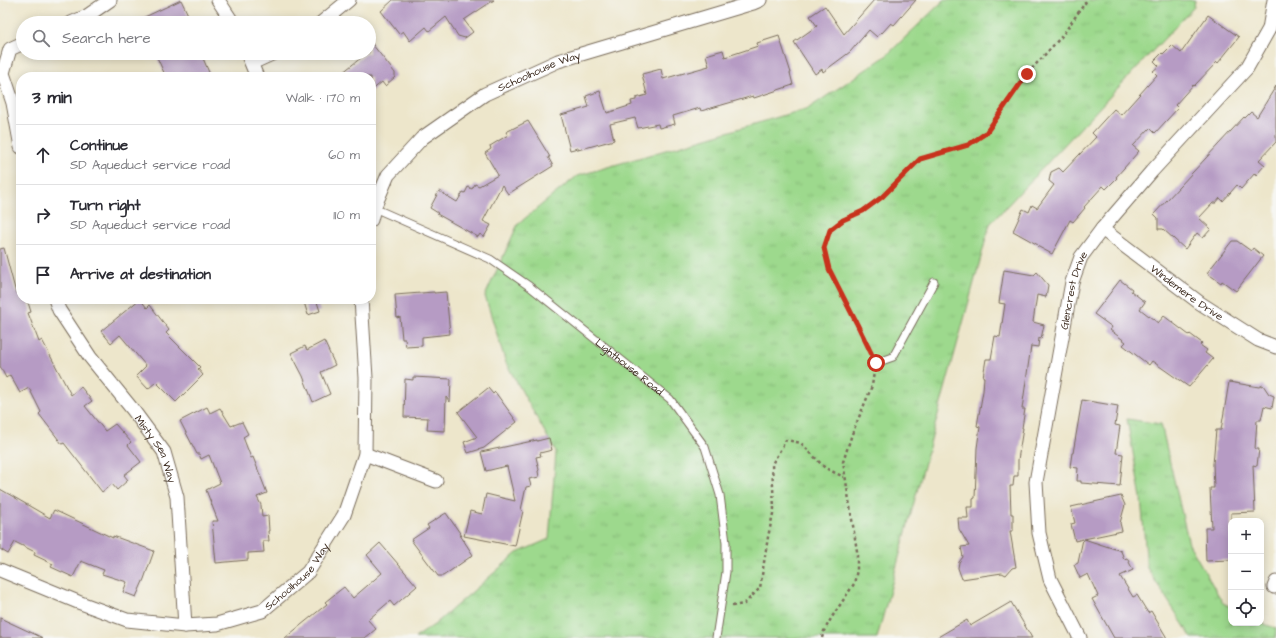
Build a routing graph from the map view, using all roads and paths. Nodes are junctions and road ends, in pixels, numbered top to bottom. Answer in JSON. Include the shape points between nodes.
{"nodes":[{"id":1,"x":110,"y":0,"type":"edge"},
{"id":2,"x":218,"y":0,"type":"edge"},
{"id":3,"x":349,"y":0,"type":"edge"},
{"id":4,"x":760,"y":0,"type":"edge"},
{"id":5,"x":1088,"y":0,"type":"edge"},
{"id":6,"x":1274,"y":0,"type":"edge"},
{"id":7,"x":87,"y":16,"type":"edge"},
{"id":8,"x":228,"y":16,"type":"edge"},
{"id":9,"x":330,"y":16,"type":"edge"},
{"id":10,"x":16,"y":46,"type":"edge"},
{"id":11,"x":4,"y":56,"type":"edge"},
{"id":12,"x":251,"y":60,"type":"edge"},
{"id":13,"x":255,"y":72,"type":"edge"},
{"id":14,"x":16,"y":120,"type":"edge"},
{"id":15,"x":376,"y":202,"type":"edge"},
{"id":16,"x":376,"y":213,"type":"edge"},
{"id":17,"x":1102,"y":229,"type":"junction"},
{"id":18,"x":934,"y":282,"type":"dead end"},
{"id":19,"x":57,"y":304,"type":"edge"},
{"id":20,"x":361,"y":304,"type":"edge"},
{"id":21,"x":1276,"y":347,"type":"edge"},
{"id":22,"x":876,"y":363,"type":"junction"},
{"id":23,"x":365,"y":454,"type":"junction"},
{"id":24,"x":845,"y":477,"type":"junction"},
{"id":25,"x":436,"y":481,"type":"dead end"},
{"id":26,"x":0,"y":570,"type":"edge"},
{"id":27,"x":720,"y":607,"type":"junction"},
{"id":28,"x":185,"y":626,"type":"junction"},
{"id":29,"x":716,"y":638,"type":"edge"},
{"id":30,"x":822,"y":638,"type":"edge"},
{"id":31,"x":1080,"y":638,"type":"edge"}],
"edges":[{"from":1,"to":7,"type":"street"},
{"from":2,"to":8,"type":"street"},
{"from":3,"to":9,"type":"street"},
{"from":4,"to":15,"type":"street","name":"Schoolhouse Way","via":[[558,61],[485,94],[422,138],[388,175]]},
{"from":5,"to":22,"type":"path","via":[[1062,36],[1027,74],[986,133],[968,145],[920,159],[882,197],[830,230],[824,248],[829,269]]},
{"from":6,"to":17,"type":"street","name":"Glencrest Drive","via":[[1269,29],[1247,68]]},
{"from":10,"to":11,"type":"street"},
{"from":11,"to":14,"type":"street","via":[[3,73]]},
{"from":12,"to":13,"type":"street"},
{"from":16,"to":27,"type":"lane","name":"Lighthouse Road","via":[[490,259],[529,286],[670,400],[705,447],[720,495],[726,542],[726,572]]},
{"from":17,"to":21,"type":"street","name":"Windemere Drive","via":[[1200,303],[1258,340]]},
{"from":17,"to":31,"type":"street","name":"Glencrest Drive","via":[[1081,257],[1072,282],[1036,482],[1039,533],[1050,579]]},
{"from":18,"to":22,"type":"lane","via":[[892,357]]},
{"from":19,"to":28,"type":"street","name":"Misty Sea Way","via":[[90,357],[164,452],[177,497]]},
{"from":20,"to":23,"type":"street","name":"Schoolhouse Way","via":[[366,378]]},
{"from":22,"to":24,"type":"path","via":[[872,386],[843,462]]},
{"from":23,"to":25,"type":"street"},
{"from":23,"to":28,"type":"street","name":"Schoolhouse Way","via":[[344,515],[308,572],[262,611],[217,624]]},
{"from":24,"to":27,"type":"path","via":[[825,468],[801,443],[786,440],[772,464],[774,509],[760,588],[744,604]]},
{"from":24,"to":30,"type":"path","via":[[857,551],[857,570],[854,584],[832,617]]},
{"from":26,"to":28,"type":"street","name":"Schoolhouse Way","via":[[127,620]]},
{"from":27,"to":29,"type":"lane","name":"Lighthouse Road"}]}
